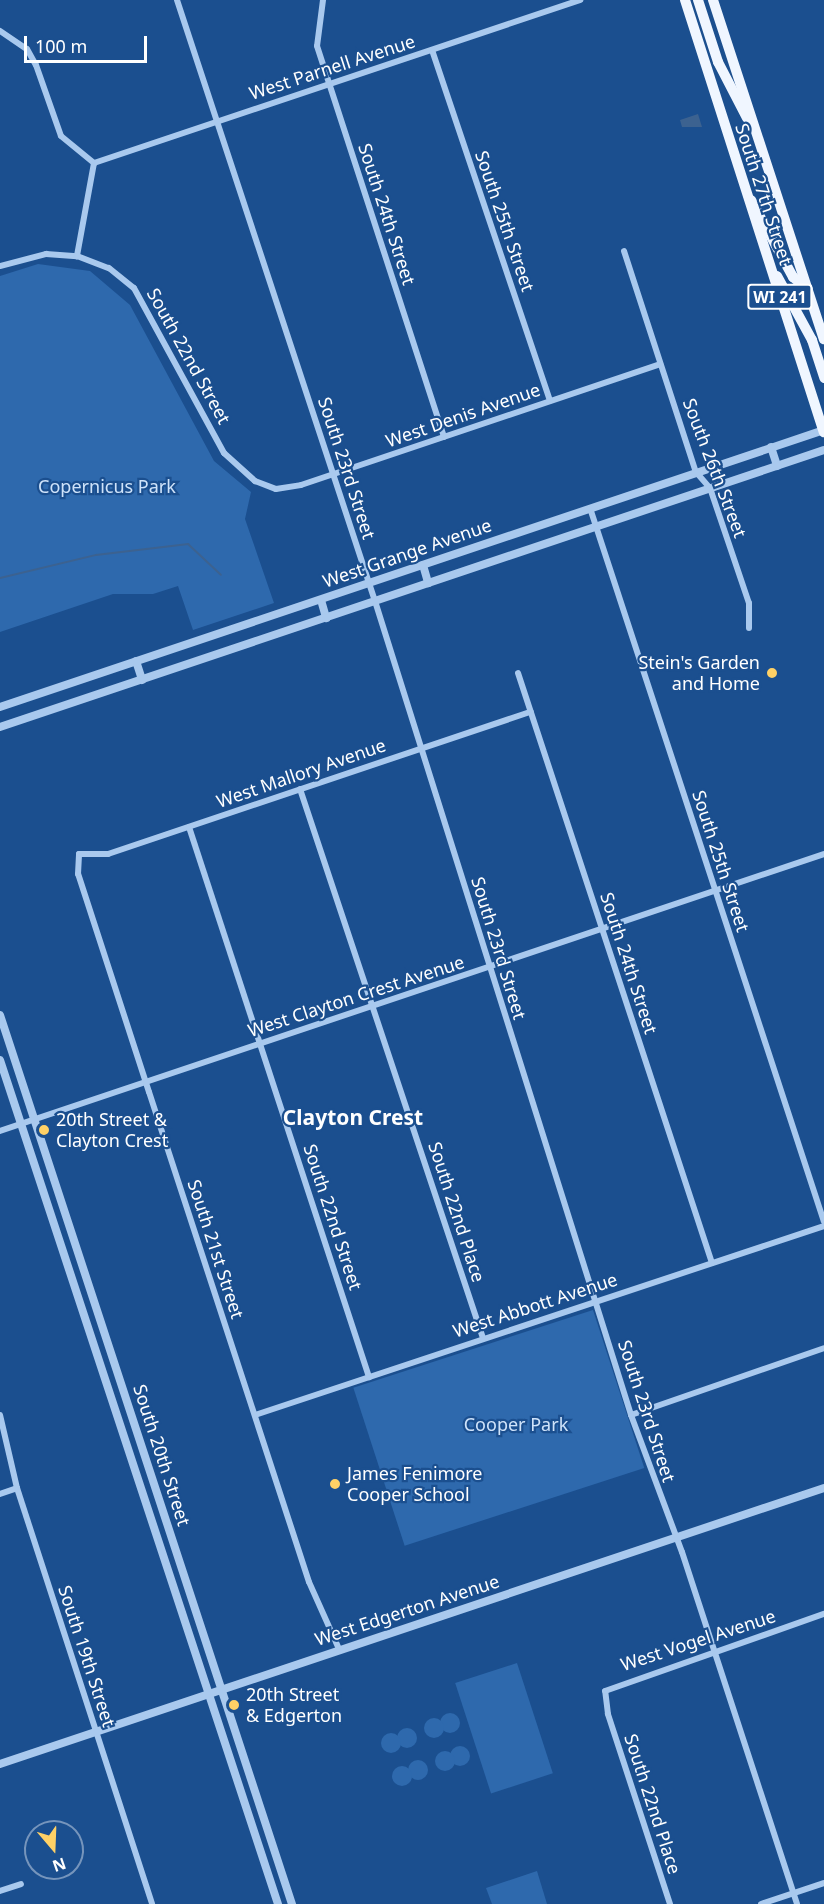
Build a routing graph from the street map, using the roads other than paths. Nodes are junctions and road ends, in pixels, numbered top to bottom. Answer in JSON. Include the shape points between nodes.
{"nodes":[{"id":1,"x":177,"y":0,"type":"edge"},
{"id":2,"x":323,"y":0,"type":"edge"},
{"id":3,"x":580,"y":0,"type":"edge"},
{"id":4,"x":684,"y":0,"type":"edge"},
{"id":5,"x":698,"y":0,"type":"edge"},
{"id":6,"x":713,"y":0,"type":"edge"},
{"id":7,"x":0,"y":31,"type":"edge"},
{"id":8,"x":432,"y":50,"type":"junction"},
{"id":9,"x":329,"y":84,"type":"junction"},
{"id":10,"x":216,"y":122,"type":"junction"},
{"id":11,"x":759,"y":139,"type":"junction"},
{"id":12,"x":94,"y":163,"type":"junction"},
{"id":13,"x":747,"y":195,"type":"junction"},
{"id":14,"x":624,"y":251,"type":"dead end"},
{"id":15,"x":76,"y":256,"type":"junction"},
{"id":16,"x":0,"y":266,"type":"edge"},
{"id":17,"x":771,"y":268,"type":"junction"},
{"id":18,"x":808,"y":289,"type":"junction"},
{"id":19,"x":824,"y":339,"type":"edge"},
{"id":20,"x":660,"y":364,"type":"junction"},
{"id":21,"x":824,"y":378,"type":"edge"},
{"id":22,"x":550,"y":401,"type":"junction"},
{"id":23,"x":824,"y":430,"type":"edge"},
{"id":24,"x":444,"y":437,"type":"junction"},
{"id":25,"x":771,"y":447,"type":"junction"},
{"id":26,"x":824,"y":450,"type":"edge"},
{"id":27,"x":777,"y":466,"type":"junction"},
{"id":28,"x":696,"y":472,"type":"junction"},
{"id":29,"x":334,"y":474,"type":"junction"},
{"id":30,"x":710,"y":488,"type":"junction"},
{"id":31,"x":276,"y":489,"type":"joint"},
{"id":32,"x":590,"y":508,"type":"junction"},
{"id":33,"x":596,"y":527,"type":"junction"},
{"id":34,"x":423,"y":565,"type":"junction"},
{"id":35,"x":428,"y":583,"type":"junction"},
{"id":36,"x":369,"y":584,"type":"junction"},
{"id":37,"x":321,"y":600,"type":"junction"},
{"id":38,"x":375,"y":601,"type":"junction"},
{"id":39,"x":326,"y":618,"type":"junction"},
{"id":40,"x":749,"y":628,"type":"dead end"},
{"id":41,"x":136,"y":661,"type":"junction"},
{"id":42,"x":518,"y":673,"type":"dead end"},
{"id":43,"x":142,"y":680,"type":"junction"},
{"id":44,"x":0,"y":707,"type":"edge"},
{"id":45,"x":531,"y":712,"type":"junction"},
{"id":46,"x":0,"y":727,"type":"edge"},
{"id":47,"x":421,"y":748,"type":"junction"},
{"id":48,"x":300,"y":789,"type":"junction"},
{"id":49,"x":189,"y":827,"type":"junction"},
{"id":50,"x":79,"y":854,"type":"joint"},
{"id":51,"x":824,"y":854,"type":"edge"},
{"id":52,"x":715,"y":890,"type":"junction"},
{"id":53,"x":602,"y":928,"type":"junction"},
{"id":54,"x":488,"y":968,"type":"junction"},
{"id":55,"x":374,"y":1006,"type":"junction"},
{"id":56,"x":0,"y":1015,"type":"edge"},
{"id":57,"x":261,"y":1043,"type":"junction"},
{"id":58,"x":0,"y":1060,"type":"edge"},
{"id":59,"x":146,"y":1082,"type":"junction"},
{"id":60,"x":34,"y":1119,"type":"junction"},
{"id":61,"x":21,"y":1124,"type":"junction"},
{"id":62,"x":0,"y":1131,"type":"edge"},
{"id":63,"x":824,"y":1224,"type":"edge"},
{"id":64,"x":712,"y":1263,"type":"junction"},
{"id":65,"x":596,"y":1301,"type":"junction"},
{"id":66,"x":483,"y":1338,"type":"junction"},
{"id":67,"x":824,"y":1348,"type":"edge"},
{"id":68,"x":369,"y":1377,"type":"junction"},
{"id":69,"x":0,"y":1415,"type":"edge"},
{"id":70,"x":255,"y":1415,"type":"junction"},
{"id":71,"x":631,"y":1415,"type":"junction"},
{"id":72,"x":17,"y":1488,"type":"junction"},
{"id":73,"x":824,"y":1488,"type":"edge"},
{"id":74,"x":0,"y":1494,"type":"edge"},
{"id":75,"x":676,"y":1537,"type":"junction"},
{"id":76,"x":824,"y":1614,"type":"edge"},
{"id":77,"x":339,"y":1649,"type":"junction"},
{"id":78,"x":715,"y":1650,"type":"junction"},
{"id":79,"x":221,"y":1689,"type":"junction"},
{"id":80,"x":208,"y":1694,"type":"junction"},
{"id":81,"x":608,"y":1714,"type":"joint"},
{"id":82,"x":96,"y":1732,"type":"junction"},
{"id":83,"x":0,"y":1764,"type":"edge"},
{"id":84,"x":824,"y":1883,"type":"edge"},
{"id":85,"x":21,"y":1884,"type":"dead end"},
{"id":86,"x":0,"y":1891,"type":"edge"},
{"id":87,"x":793,"y":1893,"type":"junction"},
{"id":88,"x":152,"y":1904,"type":"edge"},
{"id":89,"x":278,"y":1904,"type":"edge"},
{"id":90,"x":292,"y":1904,"type":"edge"},
{"id":91,"x":670,"y":1904,"type":"edge"},
{"id":92,"x":760,"y":1904,"type":"edge"},
{"id":93,"x":797,"y":1904,"type":"edge"}],
"edges":[{"from":1,"to":10,"type":"street","name":"South 23rd Street"},
{"from":2,"to":9,"type":"street","name":"South 24th Street","via":[[315,32]]},
{"from":3,"to":8,"type":"street","name":"West Parnell Avenue"},
{"from":4,"to":13,"type":"main road","name":"South 27th Street","number":"WI 241"},
{"from":5,"to":11,"type":"main road","via":[[718,62]]},
{"from":6,"to":11,"type":"main road","name":"South 27th Street","number":"WI 241"},
{"from":7,"to":12,"type":"street","via":[[20,42],[36,64],[61,136]]},
{"from":8,"to":9,"type":"street","name":"West Parnell Avenue"},
{"from":8,"to":22,"type":"street","name":"South 25th Street"},
{"from":9,"to":10,"type":"street","name":"West Parnell Avenue"},
{"from":9,"to":24,"type":"street","name":"South 24th Street"},
{"from":10,"to":12,"type":"street","name":"West Parnell Avenue"},
{"from":10,"to":29,"type":"street","name":"South 23rd Street"},
{"from":11,"to":18,"type":"main road","name":"South 27th Street","number":"WI 241"},
{"from":12,"to":15,"type":"street"},
{"from":13,"to":17,"type":"main road","name":"South 27th Street","number":"WI 241"},
{"from":13,"to":18,"type":"main road","via":[[793,277]]},
{"from":14,"to":20,"type":"street","name":"South 26th Street"},
{"from":15,"to":16,"type":"street","name":"South 22nd Street","via":[[46,254]]},
{"from":15,"to":31,"type":"street","name":"South 22nd Street","via":[[109,268],[134,288],[230,461]]},
{"from":17,"to":21,"type":"main road","via":[[790,294]]},
{"from":17,"to":23,"type":"main road","name":"South 27th Street","number":"WI 241"},
{"from":18,"to":19,"type":"main road","name":"South 27th Street","number":"WI 241"},
{"from":20,"to":22,"type":"street","name":"West Denis Avenue"},
{"from":20,"to":28,"type":"street","name":"South 26th Street"},
{"from":22,"to":24,"type":"street","name":"West Denis Avenue"},
{"from":23,"to":25,"type":"street","name":"West Grange Avenue"},
{"from":24,"to":29,"type":"street","name":"West Denis Avenue"},
{"from":25,"to":27,"type":"street"},
{"from":25,"to":28,"type":"street","name":"West Grange Avenue"},
{"from":26,"to":27,"type":"street","name":"West Grange Avenue"},
{"from":27,"to":30,"type":"street","name":"West Grange Avenue"},
{"from":28,"to":30,"type":"street","name":"South 26th Street"},
{"from":28,"to":32,"type":"street","name":"West Grange Avenue"},
{"from":29,"to":31,"type":"street","name":"West Denis Avenue"},
{"from":29,"to":36,"type":"street","name":"South 23rd Street"},
{"from":30,"to":33,"type":"street","name":"West Grange Avenue"},
{"from":30,"to":40,"type":"street","name":"South 26th Street","via":[[752,614]]},
{"from":32,"to":33,"type":"street","name":"South 25th Street"},
{"from":32,"to":34,"type":"street","name":"West Grange Avenue"},
{"from":33,"to":35,"type":"street","name":"West Grange Avenue"},
{"from":33,"to":52,"type":"street","name":"South 25th Street"},
{"from":34,"to":35,"type":"street"},
{"from":34,"to":36,"type":"street","name":"West Grange Avenue"},
{"from":35,"to":38,"type":"street","name":"West Grange Avenue"},
{"from":36,"to":37,"type":"street","name":"West Grange Avenue"},
{"from":36,"to":38,"type":"street","name":"South 23rd Street"},
{"from":37,"to":39,"type":"street"},
{"from":37,"to":41,"type":"street","name":"West Grange Avenue"},
{"from":38,"to":39,"type":"street","name":"West Grange Avenue"},
{"from":38,"to":47,"type":"street","name":"South 23rd Street"},
{"from":39,"to":43,"type":"street","name":"West Grange Avenue"},
{"from":41,"to":43,"type":"street"},
{"from":41,"to":44,"type":"street","name":"West Grange Avenue"},
{"from":42,"to":45,"type":"street","name":"South 24th Street"},
{"from":43,"to":46,"type":"street","name":"West Grange Avenue"},
{"from":45,"to":47,"type":"street","name":"West Mallory Avenue"},
{"from":45,"to":53,"type":"street","name":"South 24th Street"},
{"from":47,"to":48,"type":"street","name":"West Mallory Avenue"},
{"from":47,"to":54,"type":"street","name":"South 23rd Street"},
{"from":48,"to":49,"type":"street","name":"West Mallory Avenue"},
{"from":48,"to":55,"type":"street","name":"South 22nd Place"},
{"from":49,"to":50,"type":"street","name":"West Mallory Avenue","via":[[108,854]]},
{"from":49,"to":57,"type":"street","name":"South 22nd Street"},
{"from":50,"to":59,"type":"street","name":"South 21st Street","via":[[78,874]]},
{"from":51,"to":52,"type":"street","name":"West Clayton Crest Avenue"},
{"from":52,"to":53,"type":"street","name":"West Clayton Crest Avenue"},
{"from":52,"to":63,"type":"street","name":"South 25th Street"},
{"from":53,"to":54,"type":"street","name":"West Clayton Crest Avenue"},
{"from":53,"to":64,"type":"street","name":"South 24th Street"},
{"from":54,"to":55,"type":"street","name":"West Clayton Crest Avenue"},
{"from":54,"to":65,"type":"street","name":"South 23rd Street"},
{"from":55,"to":57,"type":"street","name":"West Clayton Crest Avenue"},
{"from":55,"to":66,"type":"street","name":"South 22nd Place"},
{"from":56,"to":60,"type":"street","name":"South 20th Street"},
{"from":57,"to":59,"type":"street","name":"West Clayton Crest Avenue"},
{"from":57,"to":68,"type":"street","name":"South 22nd Street"},
{"from":58,"to":61,"type":"street","name":"South 20th Street"},
{"from":59,"to":60,"type":"street","name":"West Clayton Crest Avenue"},
{"from":59,"to":70,"type":"street","name":"South 21st Street"},
{"from":60,"to":61,"type":"street","name":"West Clayton Crest Avenue"},
{"from":60,"to":79,"type":"street","name":"South 20th Street"},
{"from":61,"to":62,"type":"street","name":"West Clayton Crest Avenue"},
{"from":61,"to":80,"type":"street","name":"South 20th Street"},
{"from":63,"to":64,"type":"street","name":"West Abbott Avenue"},
{"from":64,"to":65,"type":"street","name":"West Abbott Avenue"},
{"from":65,"to":66,"type":"street","name":"West Abbott Avenue"},
{"from":65,"to":71,"type":"street","name":"South 23rd Street"},
{"from":66,"to":68,"type":"street","name":"West Abbott Avenue"},
{"from":67,"to":71,"type":"street"},
{"from":68,"to":70,"type":"street","name":"West Abbott Avenue"},
{"from":69,"to":72,"type":"street","name":"South 19th Street"},
{"from":70,"to":77,"type":"street","name":"South 21st Street","via":[[309,1582]]},
{"from":71,"to":75,"type":"street","name":"South 23rd Street"},
{"from":72,"to":74,"type":"street"},
{"from":72,"to":82,"type":"street","name":"South 19th Street"},
{"from":73,"to":75,"type":"street","name":"West Edgerton Avenue"},
{"from":75,"to":77,"type":"street","name":"West Edgerton Avenue"},
{"from":75,"to":78,"type":"street","name":"South 23rd Street"},
{"from":76,"to":78,"type":"street","name":"West Vogel Avenue"},
{"from":77,"to":79,"type":"street","name":"West Edgerton Avenue"},
{"from":78,"to":81,"type":"street","name":"West Vogel Avenue","via":[[611,1685],[604,1700]]},
{"from":78,"to":87,"type":"street","name":"South 23rd Street"},
{"from":79,"to":80,"type":"street","name":"West Edgerton Avenue"},
{"from":79,"to":90,"type":"street","name":"South 20th Street"},
{"from":80,"to":82,"type":"street","name":"West Edgerton Avenue"},
{"from":80,"to":89,"type":"street","name":"South 20th Street"},
{"from":81,"to":91,"type":"street","name":"South 22nd Place"},
{"from":82,"to":83,"type":"street","name":"West Edgerton Avenue"},
{"from":82,"to":88,"type":"street","name":"South 19th Street"},
{"from":84,"to":87,"type":"street"},
{"from":85,"to":86,"type":"street"},
{"from":87,"to":92,"type":"street"},
{"from":87,"to":93,"type":"street","name":"South 23rd Street"}]}
